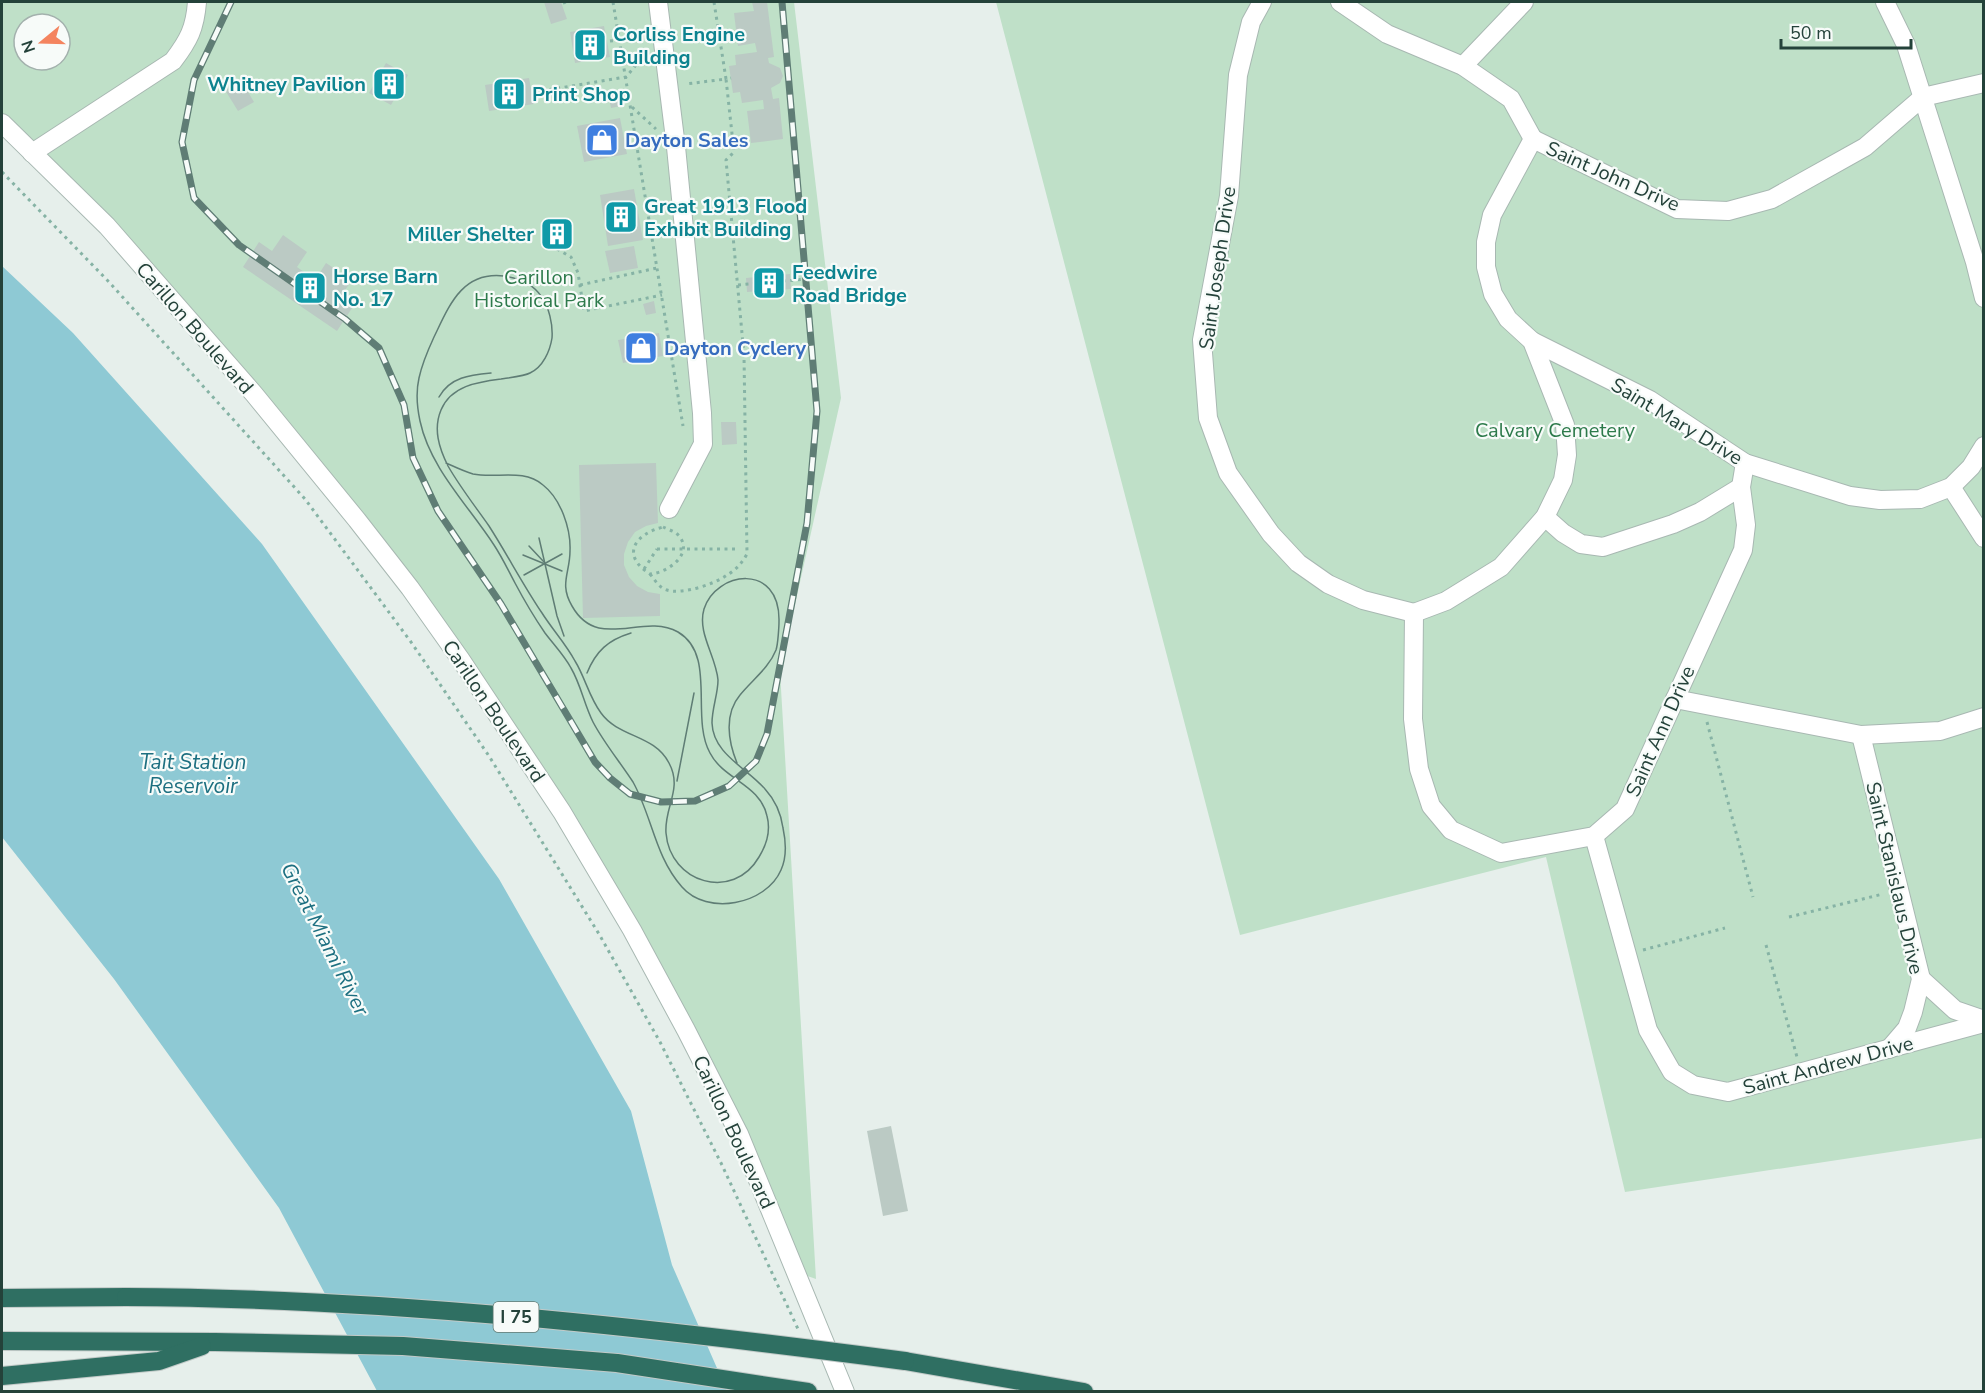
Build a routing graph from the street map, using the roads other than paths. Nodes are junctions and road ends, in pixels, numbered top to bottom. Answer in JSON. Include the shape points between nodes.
{"nodes":[{"id":1,"x":196,"y":2,"type":"edge"},
{"id":2,"x":658,"y":2,"type":"edge"},
{"id":3,"x":1262,"y":2,"type":"edge"},
{"id":4,"x":1340,"y":2,"type":"edge"},
{"id":5,"x":1524,"y":2,"type":"edge"},
{"id":6,"x":1885,"y":2,"type":"edge"},
{"id":7,"x":1463,"y":66,"type":"junction"},
{"id":8,"x":1983,"y":83,"type":"edge"},
{"id":9,"x":1923,"y":97,"type":"junction"},
{"id":10,"x":2,"y":123,"type":"edge"},
{"id":11,"x":1533,"y":139,"type":"junction"},
{"id":12,"x":32,"y":153,"type":"junction"},
{"id":13,"x":1983,"y":298,"type":"edge"},
{"id":14,"x":1532,"y":341,"type":"junction"},
{"id":15,"x":1983,"y":446,"type":"edge"},
{"id":16,"x":1745,"y":463,"type":"junction"},
{"id":17,"x":1740,"y":487,"type":"junction"},
{"id":18,"x":1951,"y":487,"type":"junction"},
{"id":19,"x":669,"y":509,"type":"road end"},
{"id":20,"x":1545,"y":517,"type":"junction"},
{"id":21,"x":1983,"y":538,"type":"edge"},
{"id":22,"x":1414,"y":613,"type":"junction"},
{"id":23,"x":1675,"y":699,"type":"junction"},
{"id":24,"x":1983,"y":717,"type":"edge"},
{"id":25,"x":1862,"y":735,"type":"junction"},
{"id":26,"x":1594,"y":836,"type":"junction"},
{"id":27,"x":1921,"y":979,"type":"junction"},
{"id":28,"x":1983,"y":1022,"type":"edge"},
{"id":29,"x":1889,"y":1049,"type":"junction"},
{"id":30,"x":2,"y":1290,"type":"edge"},
{"id":31,"x":30,"y":1296,"type":"junction"},
{"id":32,"x":2,"y":1298,"type":"edge"},
{"id":33,"x":2,"y":1341,"type":"edge"},
{"id":34,"x":215,"y":1342,"type":"junction"},
{"id":35,"x":2,"y":1376,"type":"edge"},
{"id":36,"x":808,"y":1392,"type":"edge"},
{"id":37,"x":845,"y":1392,"type":"edge"},
{"id":38,"x":1084,"y":1392,"type":"edge"}],
"edges":[{"from":1,"to":12,"type":"street","via":[[188,41],[173,61]]},
{"from":2,"to":19,"type":"street","via":[[676,147],[703,444]]},
{"from":3,"to":22,"type":"street","name":"Saint Joseph Drive","via":[[1251,22],[1238,75],[1229,196],[1202,340],[1208,418],[1228,473],[1271,534],[1298,563],[1328,584],[1363,600]]},
{"from":4,"to":7,"type":"street","via":[[1387,34]]},
{"from":5,"to":7,"type":"street"},
{"from":6,"to":9,"type":"street","via":[[1906,45]]},
{"from":7,"to":11,"type":"street","via":[[1511,99]]},
{"from":8,"to":9,"type":"street","name":"Saint John Drive"},
{"from":9,"to":11,"type":"street","name":"Saint John Drive","via":[[1865,147],[1772,199],[1728,211],[1677,209]]},
{"from":9,"to":13,"type":"street"},
{"from":10,"to":12,"type":"street","name":"Carillon Boulevard"},
{"from":11,"to":14,"type":"street","via":[[1492,215],[1486,242],[1486,267],[1493,294],[1508,319]]},
{"from":12,"to":37,"type":"street","name":"Carillon Boulevard","via":[[106,226],[254,394],[357,520],[461,660],[556,803],[632,930],[739,1134]]},
{"from":14,"to":16,"type":"street","name":"Saint Mary Drive","via":[[1650,400]]},
{"from":14,"to":20,"type":"street","via":[[1565,425],[1567,455],[1563,480]]},
{"from":15,"to":18,"type":"street","name":"Saint Mary Drive","via":[[1971,467]]},
{"from":16,"to":17,"type":"street","name":"Saint Ann Drive"},
{"from":16,"to":18,"type":"street","name":"Saint Mary Drive","via":[[1850,496],[1880,500],[1920,499]]},
{"from":17,"to":20,"type":"street","via":[[1673,524],[1603,547],[1581,544]]},
{"from":17,"to":23,"type":"street","name":"Saint Ann Drive","via":[[1746,525],[1743,550]]},
{"from":18,"to":21,"type":"street"},
{"from":20,"to":22,"type":"street","via":[[1501,567],[1446,601]]},
{"from":22,"to":26,"type":"street","via":[[1413,719],[1419,769],[1431,806],[1450,830],[1501,853]]},
{"from":23,"to":25,"type":"street"},
{"from":23,"to":26,"type":"street","name":"Saint Ann Drive","via":[[1625,809]]},
{"from":24,"to":25,"type":"street","via":[[1940,731]]},
{"from":25,"to":27,"type":"street","name":"Saint Stanislaus Drive"},
{"from":26,"to":29,"type":"street","name":"Saint Andrew Drive","via":[[1648,1030],[1672,1072],[1693,1085],[1728,1092]]},
{"from":27,"to":28,"type":"street","via":[[1955,1010]]},
{"from":27,"to":29,"type":"street","name":"Saint Stanislaus Drive","via":[[1906,1028]]},
{"from":28,"to":29,"type":"street","name":"Saint Andrew Drive"},
{"from":30,"to":31,"type":"highway"},
{"from":31,"to":32,"type":"highway","number":"I 75"},
{"from":31,"to":38,"type":"highway","number":"I 75","bridge":true,"via":[[210,1297],[549,1320],[905,1361]]},
{"from":33,"to":34,"type":"highway","number":"I 75"},
{"from":34,"to":35,"type":"highway","via":[[159,1361]]},
{"from":34,"to":36,"type":"highway","number":"I 75","via":[[404,1346],[605,1362]]}]}
